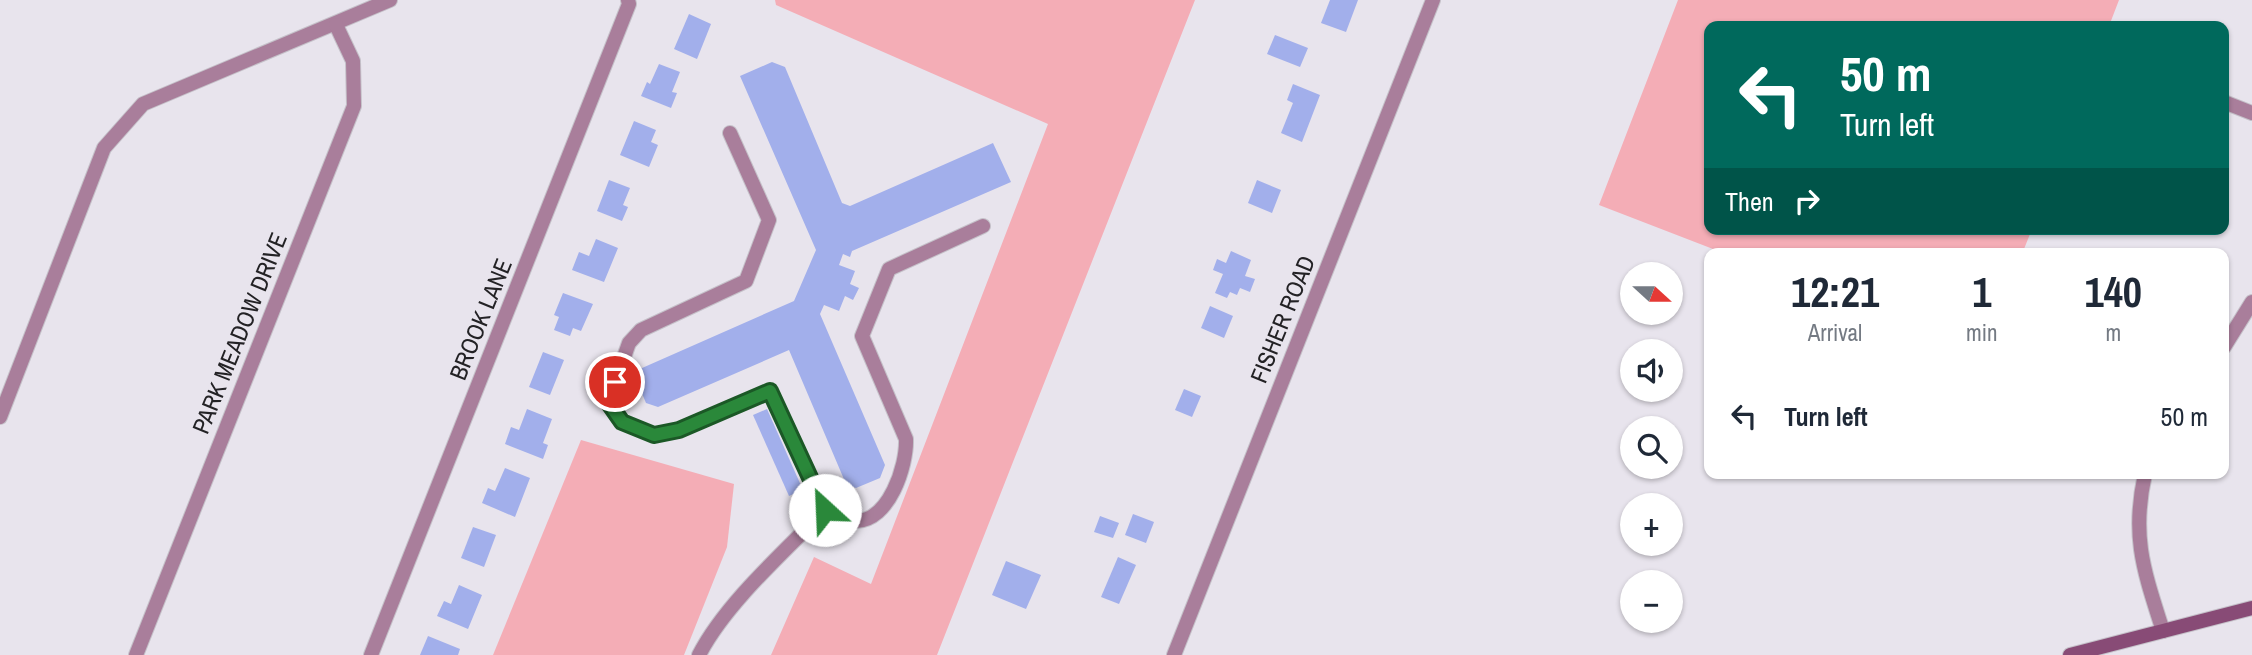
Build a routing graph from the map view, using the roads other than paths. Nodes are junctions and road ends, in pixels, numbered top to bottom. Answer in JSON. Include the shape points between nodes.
{"nodes":[{"id":1,"x":390,"y":0,"type":"edge"},
{"id":2,"x":628,"y":0,"type":"edge"},
{"id":3,"x":1433,"y":0,"type":"edge"},
{"id":4,"x":336,"y":25,"type":"junction"},
{"id":5,"x":2229,"y":104,"type":"edge"},
{"id":6,"x":2252,"y":113,"type":"edge"},
{"id":7,"x":730,"y":134,"type":"dead end"},
{"id":8,"x":983,"y":226,"type":"dead end"},
{"id":9,"x":2252,"y":302,"type":"edge"},
{"id":10,"x":2229,"y":339,"type":"edge"},
{"id":11,"x":0,"y":417,"type":"edge"},
{"id":12,"x":2144,"y":479,"type":"edge"},
{"id":13,"x":825,"y":510,"type":"junction"},
{"id":14,"x":2252,"y":608,"type":"edge"},
{"id":15,"x":2163,"y":631,"type":"junction"},
{"id":16,"x":136,"y":655,"type":"edge"},
{"id":17,"x":372,"y":655,"type":"edge"},
{"id":18,"x":699,"y":655,"type":"edge"},
{"id":19,"x":1174,"y":655,"type":"edge"},
{"id":20,"x":2070,"y":655,"type":"edge"}],
"edges":[{"from":1,"to":4,"type":"street"},
{"from":2,"to":17,"type":"street","name":"BROOK LANE"},
{"from":3,"to":19,"type":"street","name":"FISHER ROAD"},
{"from":4,"to":11,"type":"street","via":[[143,104],[104,148]]},
{"from":4,"to":16,"type":"street","name":"PARK MEADOW DRIVE","via":[[354,61],[354,106]]},
{"from":5,"to":6,"type":"street"},
{"from":7,"to":13,"type":"street","via":[[769,220],[746,281],[641,330],[629,343],[608,402],[622,422],[654,435],[679,430],[770,391]]},
{"from":8,"to":13,"type":"street","via":[[889,269],[862,336],[906,439],[906,456],[892,494],[878,512],[855,521]]},
{"from":9,"to":10,"type":"street"},
{"from":12,"to":15,"type":"street","via":[[2138,538],[2142,567]]},
{"from":13,"to":18,"type":"street","via":[[729,611]]},
{"from":14,"to":15,"type":"main road"},
{"from":15,"to":20,"type":"main road"}]}
